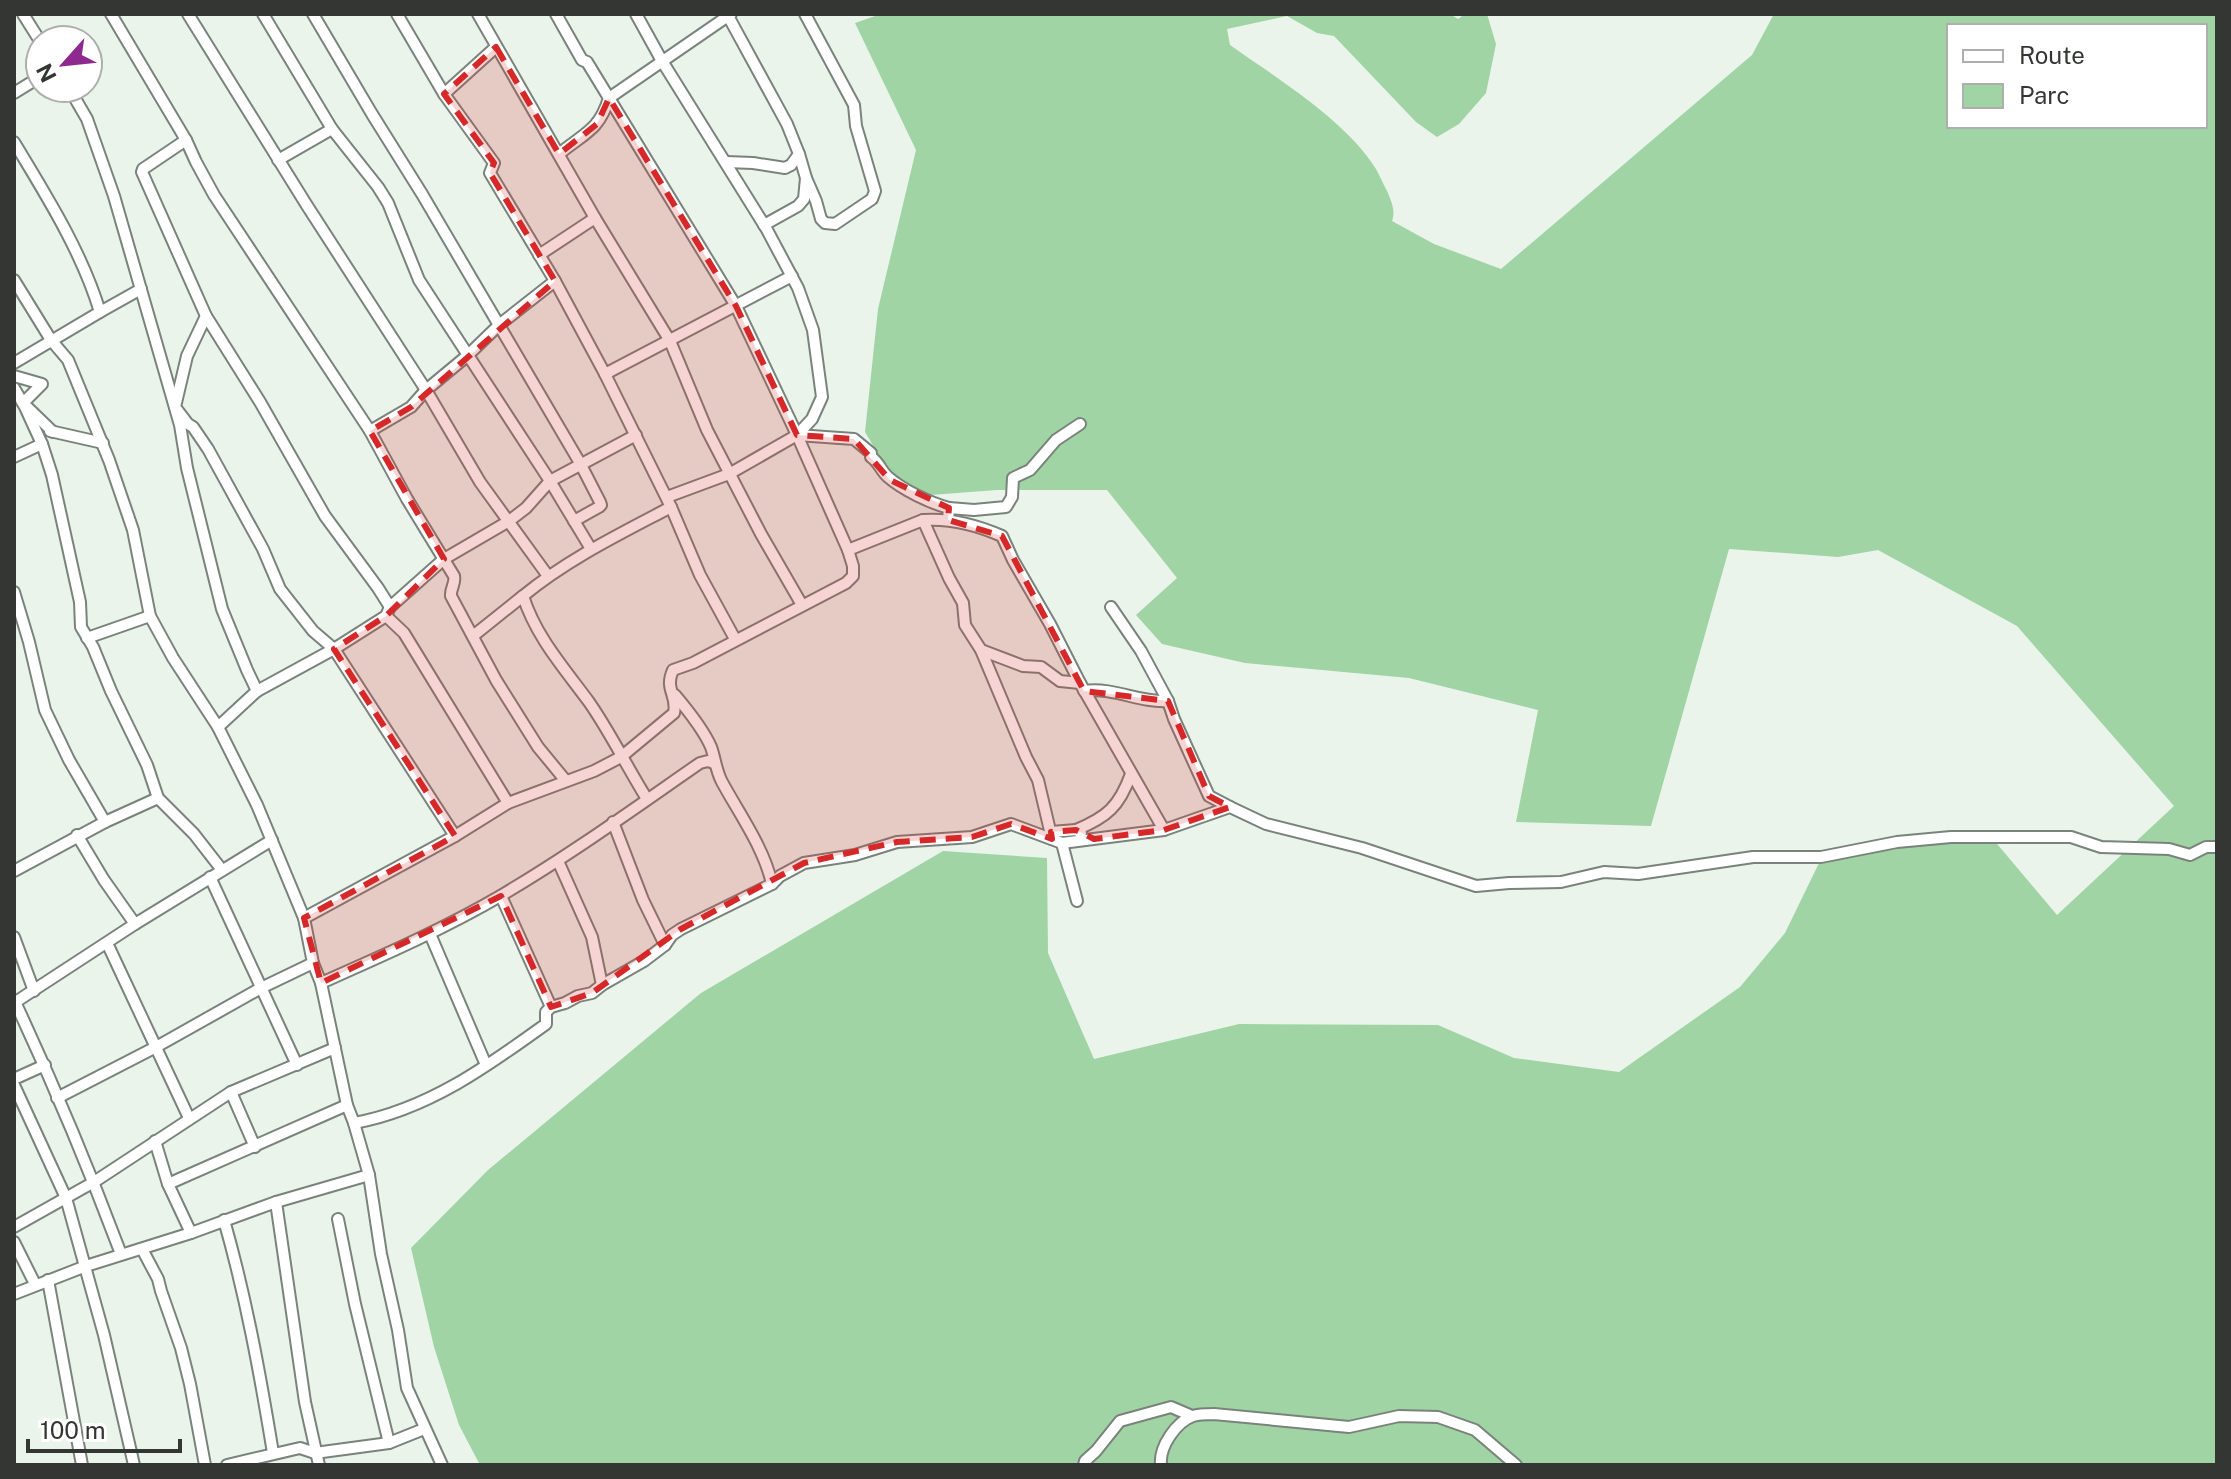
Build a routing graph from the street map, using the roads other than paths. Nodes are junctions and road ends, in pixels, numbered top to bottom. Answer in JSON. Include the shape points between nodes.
{"nodes":[{"id":1,"x":111,"y":14,"type":"edge"},
{"id":2,"x":188,"y":14,"type":"edge"},
{"id":3,"x":263,"y":14,"type":"edge"},
{"id":4,"x":313,"y":14,"type":"edge"},
{"id":5,"x":397,"y":14,"type":"edge"},
{"id":6,"x":478,"y":14,"type":"edge"},
{"id":7,"x":556,"y":14,"type":"edge"},
{"id":8,"x":636,"y":14,"type":"edge"},
{"id":9,"x":805,"y":14,"type":"edge"},
{"id":10,"x":729,"y":15,"type":"edge"},
{"id":11,"x":496,"y":47,"type":"junction"},
{"id":12,"x":662,"y":61,"type":"junction"},
{"id":13,"x":444,"y":94,"type":"junction"},
{"id":14,"x":609,"y":98,"type":"junction"},
{"id":15,"x":78,"y":104,"type":"edge"},
{"id":16,"x":332,"y":129,"type":"junction"},
{"id":17,"x":186,"y":140,"type":"junction"},
{"id":18,"x":14,"y":142,"type":"edge"},
{"id":19,"x":559,"y":154,"type":"junction"},
{"id":20,"x":799,"y":154,"type":"junction"},
{"id":21,"x":278,"y":160,"type":"junction"},
{"id":22,"x":726,"y":162,"type":"junction"},
{"id":23,"x":806,"y":178,"type":"junction"},
{"id":24,"x":595,"y":218,"type":"junction"},
{"id":25,"x":764,"y":225,"type":"junction"},
{"id":26,"x":539,"y":255,"type":"junction"},
{"id":27,"x":792,"y":276,"type":"junction"},
{"id":28,"x":14,"y":280,"type":"edge"},
{"id":29,"x":555,"y":281,"type":"junction"},
{"id":30,"x":141,"y":289,"type":"junction"},
{"id":31,"x":736,"y":306,"type":"junction"},
{"id":32,"x":100,"y":312,"type":"junction"},
{"id":33,"x":206,"y":316,"type":"junction"},
{"id":34,"x":499,"y":325,"type":"junction"},
{"id":35,"x":51,"y":340,"type":"junction"},
{"id":36,"x":670,"y":341,"type":"junction"},
{"id":37,"x":467,"y":356,"type":"junction"},
{"id":38,"x":14,"y":363,"type":"edge"},
{"id":39,"x":605,"y":374,"type":"junction"},
{"id":40,"x":14,"y":376,"type":"edge"},
{"id":41,"x":14,"y":388,"type":"edge"},
{"id":42,"x":426,"y":390,"type":"junction"},
{"id":43,"x":23,"y":403,"type":"junction"},
{"id":44,"x":175,"y":407,"type":"junction"},
{"id":45,"x":1080,"y":424,"type":"dead end"},
{"id":46,"x":34,"y":428,"type":"junction"},
{"id":47,"x":370,"y":431,"type":"junction"},
{"id":48,"x":53,"y":432,"type":"junction"},
{"id":49,"x":636,"y":435,"type":"junction"},
{"id":50,"x":797,"y":435,"type":"junction"},
{"id":51,"x":103,"y":443,"type":"junction"},
{"id":52,"x":42,"y":444,"type":"junction"},
{"id":53,"x":14,"y":457,"type":"edge"},
{"id":54,"x":580,"y":463,"type":"junction"},
{"id":55,"x":729,"y":474,"type":"junction"},
{"id":56,"x":550,"y":481,"type":"junction"},
{"id":57,"x":669,"y":502,"type":"junction"},
{"id":58,"x":949,"y":508,"type":"junction"},
{"id":59,"x":923,"y":520,"type":"junction"},
{"id":60,"x":948,"y":520,"type":"junction"},
{"id":61,"x":509,"y":521,"type":"junction"},
{"id":62,"x":574,"y":521,"type":"junction"},
{"id":63,"x":591,"y":549,"type":"junction"},
{"id":64,"x":848,"y":550,"type":"junction"},
{"id":65,"x":444,"y":559,"type":"junction"},
{"id":66,"x":548,"y":576,"type":"junction"},
{"id":67,"x":14,"y":592,"type":"edge"},
{"id":68,"x":523,"y":596,"type":"junction"},
{"id":69,"x":802,"y":605,"type":"junction"},
{"id":70,"x":1111,"y":607,"type":"dead end"},
{"id":71,"x":388,"y":612,"type":"junction"},
{"id":72,"x":150,"y":616,"type":"junction"},
{"id":73,"x":473,"y":636,"type":"junction"},
{"id":74,"x":87,"y":638,"type":"junction"},
{"id":75,"x":735,"y":639,"type":"junction"},
{"id":76,"x":14,"y":641,"type":"edge"},
{"id":77,"x":29,"y":642,"type":"junction"},
{"id":78,"x":334,"y":649,"type":"junction"},
{"id":79,"x":981,"y":650,"type":"junction"},
{"id":80,"x":1082,"y":687,"type":"junction"},
{"id":81,"x":257,"y":691,"type":"junction"},
{"id":82,"x":672,"y":692,"type":"junction"},
{"id":83,"x":1168,"y":701,"type":"junction"},
{"id":84,"x":218,"y":727,"type":"junction"},
{"id":85,"x":621,"y":757,"type":"junction"},
{"id":86,"x":714,"y":763,"type":"junction"},
{"id":87,"x":1131,"y":774,"type":"junction"},
{"id":88,"x":566,"y":781,"type":"junction"},
{"id":89,"x":158,"y":798,"type":"junction"},
{"id":90,"x":647,"y":799,"type":"junction"},
{"id":91,"x":508,"y":803,"type":"junction"},
{"id":92,"x":1230,"y":807,"type":"junction"},
{"id":93,"x":105,"y":822,"type":"junction"},
{"id":94,"x":613,"y":822,"type":"junction"},
{"id":95,"x":1076,"y":830,"type":"junction"},
{"id":96,"x":1164,"y":830,"type":"junction"},
{"id":97,"x":77,"y":835,"type":"junction"},
{"id":98,"x":455,"y":836,"type":"junction"},
{"id":99,"x":1055,"y":838,"type":"junction"},
{"id":100,"x":1094,"y":839,"type":"junction"},
{"id":101,"x":272,"y":840,"type":"junction"},
{"id":102,"x":2217,"y":847,"type":"edge"},
{"id":103,"x":558,"y":861,"type":"junction"},
{"id":104,"x":222,"y":870,"type":"junction"},
{"id":105,"x":14,"y":871,"type":"edge"},
{"id":106,"x":210,"y":877,"type":"junction"},
{"id":107,"x":772,"y":884,"type":"junction"},
{"id":108,"x":501,"y":896,"type":"junction"},
{"id":109,"x":1077,"y":901,"type":"dead end"},
{"id":110,"x":304,"y":918,"type":"junction"},
{"id":111,"x":135,"y":924,"type":"junction"},
{"id":112,"x":430,"y":934,"type":"junction"},
{"id":113,"x":14,"y":937,"type":"edge"},
{"id":114,"x":107,"y":943,"type":"junction"},
{"id":115,"x":665,"y":945,"type":"junction"},
{"id":116,"x":16,"y":950,"type":"edge"},
{"id":117,"x":313,"y":963,"type":"junction"},
{"id":118,"x":321,"y":983,"type":"junction"},
{"id":119,"x":602,"y":985,"type":"junction"},
{"id":120,"x":261,"y":988,"type":"junction"},
{"id":121,"x":34,"y":991,"type":"junction"},
{"id":122,"x":14,"y":1003,"type":"edge"},
{"id":123,"x":551,"y":1007,"type":"junction"},
{"id":124,"x":156,"y":1047,"type":"junction"},
{"id":125,"x":335,"y":1048,"type":"junction"},
{"id":126,"x":45,"y":1065,"type":"junction"},
{"id":127,"x":297,"y":1065,"type":"junction"},
{"id":128,"x":486,"y":1065,"type":"junction"},
{"id":129,"x":14,"y":1082,"type":"edge"},
{"id":130,"x":231,"y":1092,"type":"junction"},
{"id":131,"x":57,"y":1098,"type":"junction"},
{"id":132,"x":347,"y":1105,"type":"junction"},
{"id":133,"x":189,"y":1118,"type":"junction"},
{"id":134,"x":354,"y":1123,"type":"junction"},
{"id":135,"x":155,"y":1141,"type":"junction"},
{"id":136,"x":255,"y":1147,"type":"junction"},
{"id":137,"x":369,"y":1175,"type":"junction"},
{"id":138,"x":94,"y":1182,"type":"junction"},
{"id":139,"x":168,"y":1184,"type":"junction"},
{"id":140,"x":66,"y":1198,"type":"junction"},
{"id":141,"x":276,"y":1202,"type":"junction"},
{"id":142,"x":338,"y":1219,"type":"dead end"},
{"id":143,"x":224,"y":1220,"type":"junction"},
{"id":144,"x":14,"y":1227,"type":"edge"},
{"id":145,"x":191,"y":1233,"type":"junction"},
{"id":146,"x":14,"y":1242,"type":"edge"},
{"id":147,"x":142,"y":1249,"type":"junction"},
{"id":148,"x":121,"y":1254,"type":"junction"},
{"id":149,"x":86,"y":1266,"type":"junction"},
{"id":150,"x":48,"y":1280,"type":"junction"},
{"id":151,"x":35,"y":1284,"type":"junction"},
{"id":152,"x":14,"y":1294,"type":"edge"},
{"id":153,"x":1192,"y":1416,"type":"junction"},
{"id":154,"x":424,"y":1429,"type":"junction"},
{"id":155,"x":389,"y":1443,"type":"junction"},
{"id":156,"x":273,"y":1453,"type":"junction"},
{"id":157,"x":315,"y":1453,"type":"junction"},
{"id":158,"x":82,"y":1465,"type":"edge"},
{"id":159,"x":134,"y":1465,"type":"edge"},
{"id":160,"x":205,"y":1465,"type":"edge"},
{"id":161,"x":227,"y":1465,"type":"edge"},
{"id":162,"x":319,"y":1465,"type":"edge"},
{"id":163,"x":442,"y":1465,"type":"edge"},
{"id":164,"x":1084,"y":1465,"type":"edge"},
{"id":165,"x":1161,"y":1465,"type":"edge"},
{"id":166,"x":1516,"y":1465,"type":"edge"}],
"edges":[{"from":1,"to":17,"type":"street"},
{"from":2,"to":21,"type":"street"},
{"from":3,"to":16,"type":"street"},
{"from":4,"to":34,"type":"street"},
{"from":5,"to":13,"type":"street"},
{"from":6,"to":11,"type":"street"},
{"from":7,"to":14,"type":"street"},
{"from":8,"to":12,"type":"street"},
{"from":9,"to":23,"type":"street","via":[[854,105],[875,196],[830,225],[821,219]]},
{"from":10,"to":12,"type":"street"},
{"from":10,"to":20,"type":"street"},
{"from":11,"to":13,"type":"street"},
{"from":11,"to":19,"type":"street"},
{"from":12,"to":14,"type":"street"},
{"from":12,"to":22,"type":"street"},
{"from":13,"to":26,"type":"street","via":[[494,163],[490,173]]},
{"from":14,"to":19,"type":"street","via":[[597,124]]},
{"from":14,"to":31,"type":"street"},
{"from":15,"to":30,"type":"street","via":[[114,196]]},
{"from":16,"to":21,"type":"street"},
{"from":16,"to":37,"type":"street","via":[[388,203],[419,280]]},
{"from":17,"to":33,"type":"street","via":[[142,172]]},
{"from":17,"to":47,"type":"street","via":[[214,195]]},
{"from":18,"to":32,"type":"street","via":[[74,250]]},
{"from":19,"to":24,"type":"street"},
{"from":20,"to":22,"type":"street","via":[[785,168]]},
{"from":20,"to":23,"type":"street"},
{"from":21,"to":42,"type":"street"},
{"from":22,"to":25,"type":"street"},
{"from":23,"to":25,"type":"street","via":[[798,206]]},
{"from":24,"to":26,"type":"street"},
{"from":24,"to":36,"type":"street"},
{"from":25,"to":27,"type":"street"},
{"from":26,"to":29,"type":"street"},
{"from":27,"to":31,"type":"street"},
{"from":27,"to":50,"type":"street","via":[[813,330],[822,397]]},
{"from":28,"to":35,"type":"street"},
{"from":29,"to":34,"type":"street"},
{"from":29,"to":39,"type":"street"},
{"from":30,"to":32,"type":"street"},
{"from":30,"to":44,"type":"street"},
{"from":31,"to":36,"type":"street"},
{"from":31,"to":50,"type":"street"},
{"from":32,"to":35,"type":"street"},
{"from":33,"to":44,"type":"street","via":[[187,356]]},
{"from":33,"to":71,"type":"street","via":[[325,516],[378,588]]},
{"from":34,"to":37,"type":"street"},
{"from":34,"to":54,"type":"street"},
{"from":35,"to":38,"type":"street"},
{"from":35,"to":51,"type":"street","via":[[68,360]]},
{"from":36,"to":39,"type":"street"},
{"from":36,"to":55,"type":"street"},
{"from":37,"to":42,"type":"street"},
{"from":37,"to":56,"type":"street"},
{"from":39,"to":49,"type":"street"},
{"from":40,"to":43,"type":"street","via":[[42,384]]},
{"from":41,"to":43,"type":"street"},
{"from":42,"to":47,"type":"street","via":[[411,407]]},
{"from":42,"to":61,"type":"street"},
{"from":43,"to":46,"type":"street"},
{"from":43,"to":48,"type":"street"},
{"from":44,"to":78,"type":"street","via":[[208,449],[280,589]]},
{"from":44,"to":81,"type":"street","via":[[222,609]]},
{"from":45,"to":58,"type":"street","via":[[1056,440],[1030,470],[1013,478],[1006,507]]},
{"from":46,"to":48,"type":"street"},
{"from":46,"to":52,"type":"street"},
{"from":47,"to":65,"type":"street"},
{"from":48,"to":51,"type":"street"},
{"from":49,"to":54,"type":"street"},
{"from":49,"to":57,"type":"street"},
{"from":50,"to":55,"type":"street"},
{"from":50,"to":58,"type":"street","via":[[854,439],[890,480]]},
{"from":50,"to":64,"type":"street"},
{"from":51,"to":72,"type":"street","via":[[133,530]]},
{"from":52,"to":53,"type":"street"},
{"from":52,"to":74,"type":"street"},
{"from":54,"to":56,"type":"street"},
{"from":54,"to":62,"type":"street","via":[[601,505]]},
{"from":55,"to":57,"type":"street"},
{"from":55,"to":69,"type":"street"},
{"from":56,"to":61,"type":"street"},
{"from":56,"to":62,"type":"street"},
{"from":57,"to":63,"type":"street"},
{"from":57,"to":75,"type":"street"},
{"from":58,"to":60,"type":"street"},
{"from":59,"to":60,"type":"street"},
{"from":59,"to":64,"type":"street"},
{"from":59,"to":79,"type":"street","via":[[963,603],[965,625]]},
{"from":60,"to":80,"type":"street","via":[[1002,536]]},
{"from":61,"to":65,"type":"street"},
{"from":61,"to":66,"type":"street"},
{"from":62,"to":63,"type":"street"},
{"from":63,"to":66,"type":"street"},
{"from":64,"to":69,"type":"street","via":[[853,576]]},
{"from":65,"to":71,"type":"street"},
{"from":65,"to":73,"type":"street","via":[[455,579],[451,596]]},
{"from":66,"to":68,"type":"street"},
{"from":67,"to":77,"type":"street"},
{"from":68,"to":73,"type":"street"},
{"from":68,"to":85,"type":"street","via":[[552,654]]},
{"from":69,"to":75,"type":"street"},
{"from":70,"to":83,"type":"street"},
{"from":71,"to":78,"type":"street"},
{"from":71,"to":91,"type":"street"},
{"from":72,"to":74,"type":"street"},
{"from":72,"to":84,"type":"street"},
{"from":73,"to":88,"type":"street","via":[[538,747]]},
{"from":74,"to":89,"type":"street"},
{"from":75,"to":82,"type":"street","via":[[673,670]]},
{"from":76,"to":77,"type":"street"},
{"from":77,"to":93,"type":"street","via":[[52,727]]},
{"from":78,"to":81,"type":"street"},
{"from":78,"to":98,"type":"street"},
{"from":79,"to":80,"type":"street","via":[[1041,667],[1060,681]]},
{"from":79,"to":99,"type":"street","via":[[1038,780]]},
{"from":80,"to":83,"type":"street"},
{"from":80,"to":87,"type":"street"},
{"from":81,"to":84,"type":"street"},
{"from":82,"to":85,"type":"street","via":[[674,713]]},
{"from":82,"to":86,"type":"street","via":[[711,747]]},
{"from":83,"to":92,"type":"street","via":[[1209,796]]},
{"from":84,"to":101,"type":"street"},
{"from":85,"to":88,"type":"street"},
{"from":85,"to":90,"type":"street"},
{"from":86,"to":90,"type":"street","via":[[700,763]]},
{"from":86,"to":107,"type":"street"},
{"from":87,"to":95,"type":"street","via":[[1123,797],[1099,820]]},
{"from":87,"to":96,"type":"street"},
{"from":88,"to":91,"type":"street"},
{"from":89,"to":93,"type":"street"},
{"from":89,"to":104,"type":"street"},
{"from":90,"to":94,"type":"street"},
{"from":91,"to":98,"type":"street"},
{"from":92,"to":96,"type":"street"},
{"from":92,"to":102,"type":"street","via":[[1266,824],[1362,848],[1476,886],[1561,882],[1604,872],[1638,874],[1753,857],[1821,857],[1951,837],[2071,837],[2101,847],[2169,849],[2190,855]]},
{"from":93,"to":97,"type":"street"},
{"from":94,"to":103,"type":"street"},
{"from":94,"to":115,"type":"street"},
{"from":95,"to":99,"type":"street"},
{"from":95,"to":100,"type":"street"},
{"from":96,"to":100,"type":"street"},
{"from":97,"to":105,"type":"street"},
{"from":97,"to":111,"type":"street"},
{"from":98,"to":110,"type":"street"},
{"from":99,"to":100,"type":"street"},
{"from":99,"to":107,"type":"street","via":[[1011,824],[972,837],[897,842],[804,863]]},
{"from":99,"to":109,"type":"street"},
{"from":101,"to":104,"type":"street"},
{"from":101,"to":110,"type":"street"},
{"from":103,"to":108,"type":"street"},
{"from":103,"to":119,"type":"street","via":[[592,937]]},
{"from":104,"to":106,"type":"street"},
{"from":106,"to":111,"type":"street"},
{"from":106,"to":120,"type":"street"},
{"from":107,"to":115,"type":"street","via":[[696,920]]},
{"from":108,"to":112,"type":"street"},
{"from":108,"to":123,"type":"street"},
{"from":110,"to":117,"type":"street"},
{"from":111,"to":114,"type":"street"},
{"from":112,"to":118,"type":"street"},
{"from":112,"to":128,"type":"street"},
{"from":113,"to":116,"type":"street"},
{"from":114,"to":121,"type":"street"},
{"from":114,"to":124,"type":"street"},
{"from":115,"to":119,"type":"street"},
{"from":116,"to":121,"type":"street"},
{"from":117,"to":118,"type":"street"},
{"from":117,"to":120,"type":"street"},
{"from":118,"to":125,"type":"street"},
{"from":119,"to":123,"type":"street"},
{"from":120,"to":124,"type":"street"},
{"from":120,"to":127,"type":"street"},
{"from":121,"to":122,"type":"street"},
{"from":122,"to":126,"type":"street"},
{"from":123,"to":128,"type":"street","via":[[546,1024]]},
{"from":124,"to":131,"type":"street"},
{"from":124,"to":133,"type":"street"},
{"from":125,"to":127,"type":"street"},
{"from":125,"to":132,"type":"street"},
{"from":126,"to":129,"type":"street"},
{"from":126,"to":131,"type":"street"},
{"from":127,"to":130,"type":"street"},
{"from":128,"to":134,"type":"street","via":[[431,1099]]},
{"from":129,"to":140,"type":"street"},
{"from":130,"to":133,"type":"street"},
{"from":130,"to":136,"type":"street"},
{"from":131,"to":138,"type":"street"},
{"from":132,"to":134,"type":"street"},
{"from":132,"to":136,"type":"street"},
{"from":133,"to":135,"type":"street"},
{"from":134,"to":137,"type":"street"},
{"from":135,"to":138,"type":"street"},
{"from":135,"to":139,"type":"street"},
{"from":136,"to":139,"type":"street"},
{"from":137,"to":141,"type":"street"},
{"from":137,"to":154,"type":"street","via":[[407,1388]]},
{"from":138,"to":140,"type":"street"},
{"from":138,"to":148,"type":"street"},
{"from":139,"to":145,"type":"street"},
{"from":140,"to":144,"type":"street"},
{"from":140,"to":149,"type":"street"},
{"from":141,"to":143,"type":"street"},
{"from":141,"to":157,"type":"street"},
{"from":142,"to":155,"type":"street"},
{"from":143,"to":145,"type":"street"},
{"from":143,"to":156,"type":"street","via":[[253,1333]]},
{"from":145,"to":147,"type":"street"},
{"from":146,"to":151,"type":"street"},
{"from":147,"to":148,"type":"street"},
{"from":147,"to":160,"type":"street","via":[[181,1348]]},
{"from":148,"to":149,"type":"street"},
{"from":149,"to":150,"type":"street"},
{"from":149,"to":159,"type":"street"},
{"from":150,"to":151,"type":"street"},
{"from":150,"to":158,"type":"street"},
{"from":151,"to":152,"type":"street"},
{"from":153,"to":164,"type":"street","via":[[1171,1407],[1120,1421]]},
{"from":153,"to":165,"type":"street","via":[[1165,1443]]},
{"from":153,"to":166,"type":"street","via":[[1239,1415],[1349,1427],[1399,1416],[1438,1417],[1475,1430]]},
{"from":154,"to":155,"type":"street"},
{"from":154,"to":163,"type":"street"},
{"from":155,"to":157,"type":"street"},
{"from":156,"to":157,"type":"street","via":[[300,1448]]},
{"from":156,"to":161,"type":"street"},
{"from":157,"to":162,"type":"street"}]}
